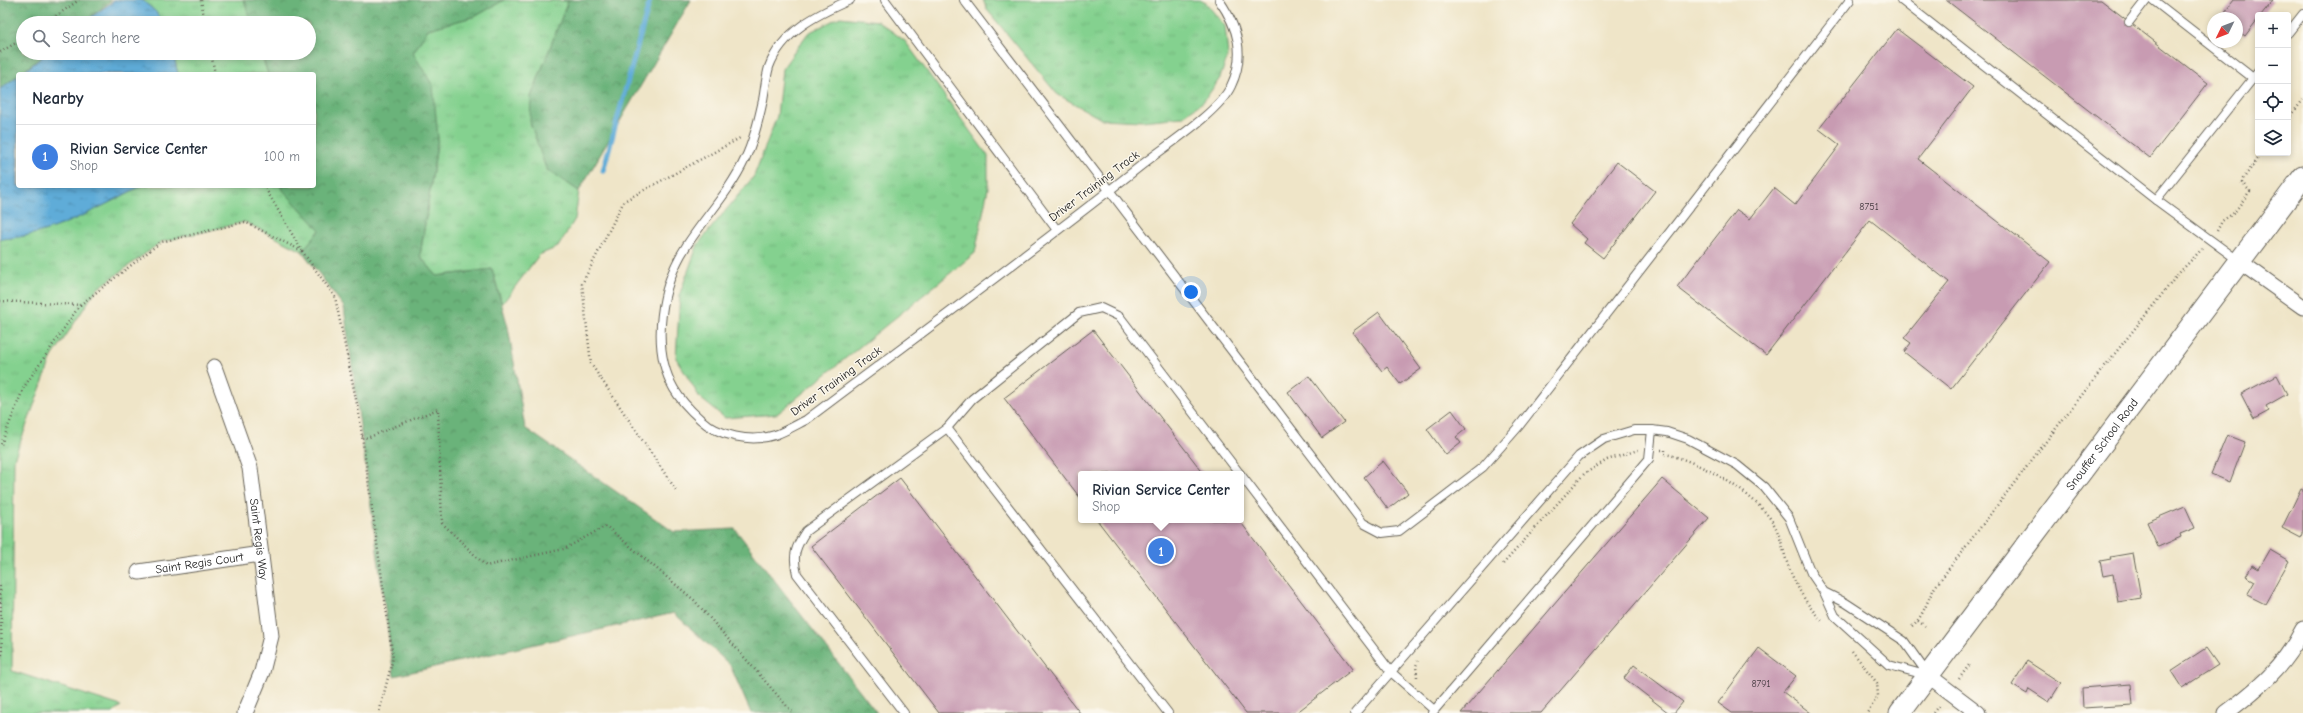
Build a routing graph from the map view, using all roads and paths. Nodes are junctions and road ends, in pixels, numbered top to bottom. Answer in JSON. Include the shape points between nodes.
{"nodes":[{"id":1,"x":79,"y":0,"type":"edge"},
{"id":2,"x":201,"y":0,"type":"edge"},
{"id":3,"x":850,"y":0,"type":"edge"},
{"id":4,"x":885,"y":0,"type":"edge"},
{"id":5,"x":964,"y":0,"type":"edge"},
{"id":6,"x":1219,"y":0,"type":"edge"},
{"id":7,"x":1850,"y":0,"type":"edge"},
{"id":8,"x":1901,"y":0,"type":"edge"},
{"id":9,"x":2146,"y":0,"type":"edge"},
{"id":10,"x":2153,"y":0,"type":"edge"},
{"id":11,"x":2303,"y":14,"type":"edge"},
{"id":12,"x":56,"y":16,"type":"edge"},
{"id":13,"x":204,"y":16,"type":"edge"},
{"id":14,"x":2129,"y":22,"type":"dead end"},
{"id":15,"x":2291,"y":29,"type":"edge"},
{"id":16,"x":16,"y":43,"type":"edge"},
{"id":17,"x":0,"y":52,"type":"edge"},
{"id":18,"x":212,"y":60,"type":"edge"},
{"id":19,"x":215,"y":72,"type":"edge"},
{"id":20,"x":2255,"y":74,"type":"edge"},
{"id":21,"x":2255,"y":76,"type":"edge"},
{"id":22,"x":2303,"y":100,"type":"edge"},
{"id":23,"x":2291,"y":115,"type":"edge"},
{"id":24,"x":756,"y":128,"type":"junction"},
{"id":25,"x":2260,"y":156,"type":"edge"},
{"id":26,"x":2303,"y":176,"type":"edge"},
{"id":27,"x":265,"y":188,"type":"edge"},
{"id":28,"x":1110,"y":190,"type":"junction"},
{"id":29,"x":2156,"y":200,"type":"junction"},
{"id":30,"x":2222,"y":225,"type":"dead end"},
{"id":31,"x":1057,"y":230,"type":"junction"},
{"id":32,"x":302,"y":251,"type":"junction"},
{"id":33,"x":2199,"y":253,"type":"dead end"},
{"id":34,"x":2240,"y":262,"type":"junction"},
{"id":35,"x":0,"y":301,"type":"edge"},
{"id":36,"x":80,"y":304,"type":"junction"},
{"id":37,"x":2303,"y":307,"type":"edge"},
{"id":38,"x":214,"y":367,"type":"dead end"},
{"id":39,"x":947,"y":428,"type":"junction"},
{"id":40,"x":1652,"y":430,"type":"junction"},
{"id":41,"x":362,"y":436,"type":"junction"},
{"id":42,"x":0,"y":448,"type":"edge"},
{"id":43,"x":1650,"y":449,"type":"junction"},
{"id":44,"x":1237,"y":471,"type":"edge"},
{"id":45,"x":1244,"y":480,"type":"edge"},
{"id":46,"x":676,"y":490,"type":"dead end"},
{"id":47,"x":261,"y":554,"type":"junction"},
{"id":48,"x":1501,"y":567,"type":"dead end"},
{"id":49,"x":139,"y":572,"type":"dead end"},
{"id":50,"x":0,"y":586,"type":"edge"},
{"id":51,"x":1824,"y":592,"type":"junction"},
{"id":52,"x":1918,"y":621,"type":"junction"},
{"id":53,"x":1912,"y":626,"type":"dead end"},
{"id":54,"x":1924,"y":626,"type":"dead end"},
{"id":55,"x":1829,"y":627,"type":"dead end"},
{"id":56,"x":2303,"y":629,"type":"edge"},
{"id":57,"x":1849,"y":647,"type":"dead end"},
{"id":58,"x":0,"y":657,"type":"edge"},
{"id":59,"x":1419,"y":660,"type":"dead end"},
{"id":60,"x":1969,"y":665,"type":"dead end"},
{"id":61,"x":1391,"y":672,"type":"junction"},
{"id":62,"x":1929,"y":676,"type":"junction"},
{"id":63,"x":1959,"y":678,"type":"dead end"},
{"id":64,"x":1417,"y":679,"type":"dead end"},
{"id":65,"x":1939,"y":705,"type":"dead end"},
{"id":66,"x":1433,"y":712,"type":"edge"},
{"id":67,"x":245,"y":713,"type":"edge"},
{"id":68,"x":379,"y":713,"type":"edge"},
{"id":69,"x":793,"y":713,"type":"edge"},
{"id":70,"x":904,"y":713,"type":"edge"},
{"id":71,"x":1168,"y":713,"type":"edge"},
{"id":72,"x":1355,"y":713,"type":"edge"},
{"id":73,"x":1867,"y":713,"type":"edge"},
{"id":74,"x":1900,"y":713,"type":"edge"},
{"id":75,"x":1933,"y":713,"type":"edge"},
{"id":76,"x":1978,"y":713,"type":"edge"},
{"id":77,"x":2226,"y":713,"type":"edge"}],
"edges":[{"from":1,"to":12,"type":"path"},
{"from":2,"to":13,"type":"path"},
{"from":3,"to":24,"type":"lane","name":"Driver Training Track","via":[[815,16],[796,29],[782,45],[770,66]]},
{"from":4,"to":31,"type":"lane"},
{"from":5,"to":28,"type":"lane"},
{"from":6,"to":28,"type":"lane","name":"Driver Training Track","via":[[1231,18],[1239,41],[1239,63],[1231,87],[1213,109]]},
{"from":7,"to":28,"type":"lane","via":[[1519,426],[1483,467],[1399,531],[1382,533],[1363,524]]},
{"from":8,"to":29,"type":"lane"},
{"from":9,"to":14,"type":"lane"},
{"from":10,"to":20,"type":"lane"},
{"from":11,"to":15,"type":"lane"},
{"from":16,"to":17,"type":"path"},
{"from":18,"to":19,"type":"path"},
{"from":21,"to":29,"type":"lane"},
{"from":22,"to":23,"type":"path"},
{"from":24,"to":31,"type":"lane","name":"Driver Training Track","via":[[746,158],[730,187],[686,246],[671,275],[663,310],[661,340],[666,369],[674,388],[686,407],[723,434],[749,437],[774,435],[806,420]]},
{"from":24,"to":46,"type":"path","via":[[624,201],[582,284],[591,364]]},
{"from":25,"to":30,"type":"path","via":[[2243,179],[2242,183],[2250,191],[2234,212],[2222,221]]},
{"from":26,"to":34,"type":"main road","name":"Snouffer School Road"},
{"from":27,"to":32,"type":"path"},
{"from":28,"to":31,"type":"lane","name":"Driver Training Track"},
{"from":29,"to":34,"type":"lane"},
{"from":32,"to":36,"type":"path","via":[[245,222],[161,242]]},
{"from":32,"to":41,"type":"path","via":[[335,297]]},
{"from":33,"to":52,"type":"path","via":[[2179,273],[2070,410],[1935,587]]},
{"from":34,"to":37,"type":"street"},
{"from":34,"to":62,"type":"main road","name":"Snouffer School Road"},
{"from":35,"to":36,"type":"path"},
{"from":36,"to":42,"type":"path","via":[[24,387]]},
{"from":38,"to":47,"type":"street","name":"Saint Regis Way","via":[[250,468]]},
{"from":39,"to":44,"type":"lane","via":[[972,399],[1079,313],[1100,308],[1120,317]]},
{"from":39,"to":70,"type":"lane","via":[[806,531],[796,546],[793,559],[797,574]]},
{"from":39,"to":71,"type":"lane"},
{"from":40,"to":43,"type":"lane"},
{"from":40,"to":51,"type":"lane","via":[[1688,439],[1737,465],[1764,487],[1789,518],[1811,573]]},
{"from":40,"to":61,"type":"lane","via":[[1634,430],[1604,439],[1579,456]]},
{"from":41,"to":68,"type":"path","via":[[393,658]]},
{"from":41,"to":69,"type":"path","via":[[367,438],[438,409],[442,523],[486,566],[564,549],[606,526],[694,600]]},
{"from":43,"to":48,"type":"path","via":[[1618,455],[1584,474]]},
{"from":43,"to":55,"type":"path","via":[[1665,450],[1665,454],[1684,458],[1755,501],[1775,527],[1798,588],[1808,604]]},
{"from":43,"to":66,"type":"lane","via":[[1649,459]]},
{"from":45,"to":61,"type":"lane"},
{"from":47,"to":49,"type":"street","name":"Saint Regis Court"},
{"from":47,"to":67,"type":"street","name":"Saint Regis Way","via":[[271,636],[262,672]]},
{"from":50,"to":58,"type":"path"},
{"from":51,"to":62,"type":"lane","via":[[1846,603],[1904,641]]},
{"from":51,"to":62,"type":"lane","via":[[1835,616],[1889,665]]},
{"from":52,"to":53,"type":"path"},
{"from":52,"to":54,"type":"path"},
{"from":56,"to":77,"type":"street","via":[[2280,666],[2261,687]]},
{"from":57,"to":73,"type":"path","via":[[1877,683],[1878,696]]},
{"from":59,"to":64,"type":"path","via":[[1416,666]]},
{"from":60,"to":63,"type":"path"},
{"from":61,"to":66,"type":"lane"},
{"from":61,"to":72,"type":"lane"},
{"from":62,"to":74,"type":"main road","name":"Snouffer School Road"},
{"from":62,"to":76,"type":"street"},
{"from":65,"to":75,"type":"path"}]}
